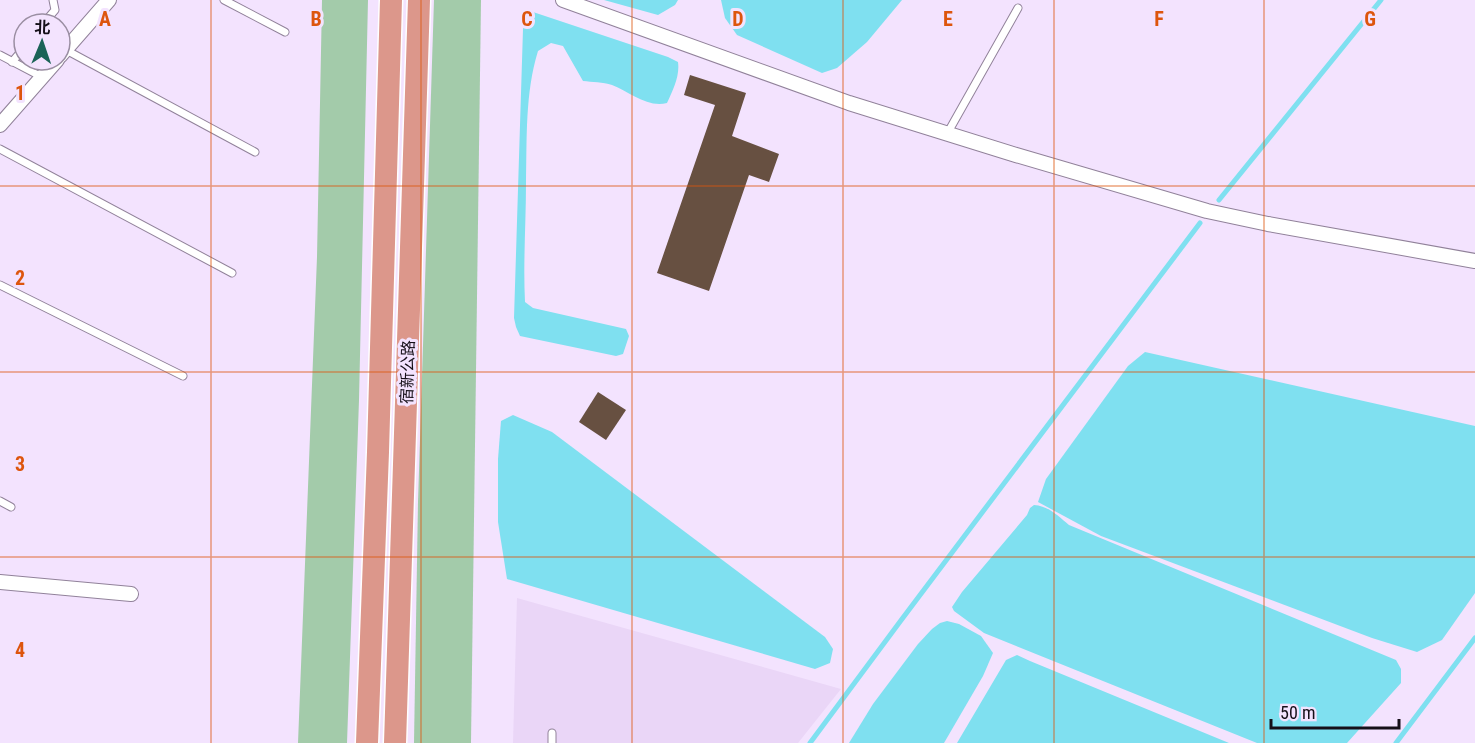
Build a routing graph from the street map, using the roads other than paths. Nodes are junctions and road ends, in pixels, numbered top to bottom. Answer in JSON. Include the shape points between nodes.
{"nodes":[{"id":1,"x":109,"y":0,"type":"edge"},
{"id":2,"x":224,"y":0,"type":"edge"},
{"id":3,"x":391,"y":0,"type":"edge"},
{"id":4,"x":419,"y":0,"type":"edge"},
{"id":5,"x":563,"y":0,"type":"edge"},
{"id":6,"x":1018,"y":8,"type":"dead end"},
{"id":7,"x":285,"y":32,"type":"dead end"},
{"id":8,"x":72,"y":42,"type":"edge"},
{"id":9,"x":0,"y":55,"type":"edge"},
{"id":10,"x":72,"y":60,"type":"edge"},
{"id":11,"x":12,"y":62,"type":"edge"},
{"id":12,"x":32,"y":72,"type":"edge"},
{"id":13,"x":46,"y":72,"type":"edge"},
{"id":14,"x":42,"y":77,"type":"junction"},
{"id":15,"x":0,"y":125,"type":"edge"},
{"id":16,"x":947,"y":134,"type":"junction"},
{"id":17,"x":0,"y":149,"type":"edge"},
{"id":18,"x":255,"y":152,"type":"dead end"},
{"id":19,"x":1475,"y":261,"type":"edge"},
{"id":20,"x":232,"y":273,"type":"dead end"},
{"id":21,"x":0,"y":285,"type":"edge"},
{"id":22,"x":183,"y":376,"type":"dead end"},
{"id":23,"x":0,"y":501,"type":"edge"},
{"id":24,"x":11,"y":507,"type":"dead end"},
{"id":25,"x":0,"y":582,"type":"edge"},
{"id":26,"x":131,"y":594,"type":"dead end"},
{"id":27,"x":552,"y":733,"type":"dead end"},
{"id":28,"x":367,"y":743,"type":"edge"},
{"id":29,"x":395,"y":743,"type":"edge"},
{"id":30,"x":552,"y":743,"type":"edge"}],
"edges":[{"from":1,"to":8,"type":"street"},
{"from":2,"to":7,"type":"lane"},
{"from":3,"to":28,"type":"highway","name":"宿新公路"},
{"from":4,"to":29,"type":"highway","name":"宿新公路"},
{"from":5,"to":16,"type":"street","via":[[849,103]]},
{"from":6,"to":16,"type":"lane"},
{"from":9,"to":11,"type":"lane"},
{"from":10,"to":18,"type":"lane"},
{"from":12,"to":14,"type":"lane"},
{"from":13,"to":14,"type":"street"},
{"from":14,"to":15,"type":"street"},
{"from":16,"to":19,"type":"street","via":[[1207,211]]},
{"from":17,"to":20,"type":"lane"},
{"from":21,"to":22,"type":"lane"},
{"from":23,"to":24,"type":"lane"},
{"from":25,"to":26,"type":"street"},
{"from":27,"to":30,"type":"lane"}]}
